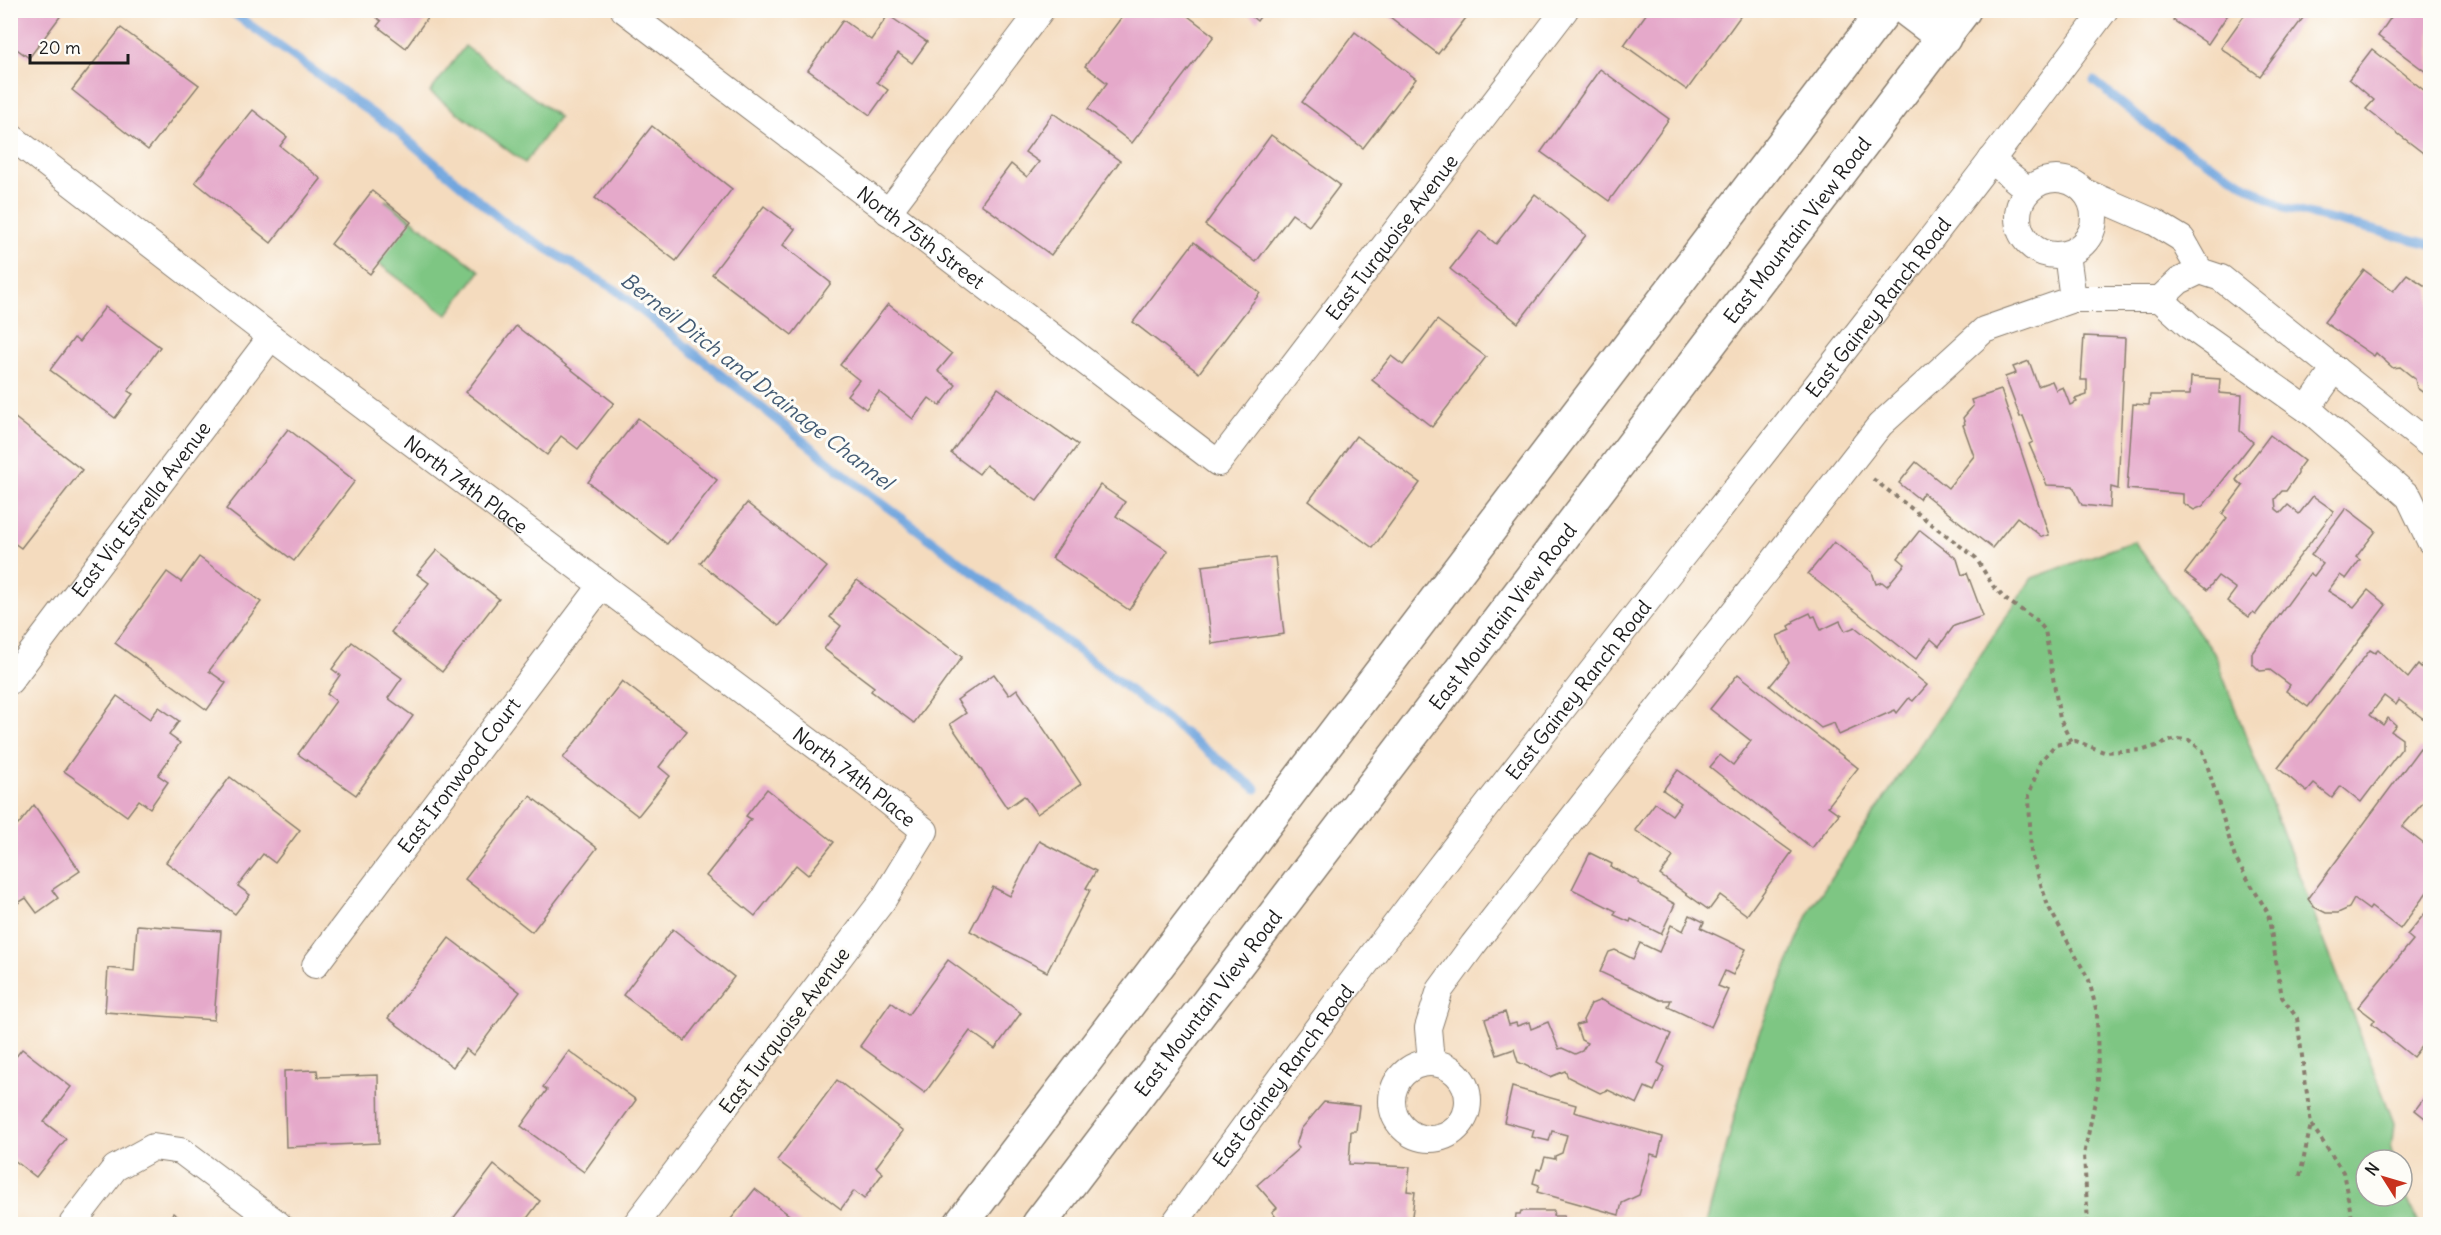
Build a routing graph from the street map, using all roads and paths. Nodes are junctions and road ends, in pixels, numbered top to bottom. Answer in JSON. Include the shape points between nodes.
{"nodes":[{"id":1,"x":624,"y":10,"type":"edge"},
{"id":2,"x":1041,"y":10,"type":"edge"},
{"id":3,"x":1565,"y":10,"type":"edge"},
{"id":4,"x":1885,"y":10,"type":"edge"},
{"id":5,"x":1907,"y":10,"type":"edge"},
{"id":6,"x":1964,"y":10,"type":"edge"},
{"id":7,"x":2105,"y":10,"type":"edge"},
{"id":8,"x":1944,"y":38,"type":"junction"},
{"id":9,"x":10,"y":136,"type":"edge"},
{"id":10,"x":1990,"y":160,"type":"junction"},
{"id":11,"x":2028,"y":190,"type":"junction"},
{"id":12,"x":2085,"y":192,"type":"junction"},
{"id":13,"x":888,"y":212,"type":"junction"},
{"id":14,"x":2067,"y":254,"type":"junction"},
{"id":15,"x":2200,"y":271,"type":"junction"},
{"id":16,"x":2073,"y":299,"type":"junction"},
{"id":17,"x":2160,"y":299,"type":"junction"},
{"id":18,"x":270,"y":337,"type":"junction"},
{"id":19,"x":2335,"y":369,"type":"junction"},
{"id":20,"x":2307,"y":409,"type":"junction"},
{"id":21,"x":2430,"y":445,"type":"edge"},
{"id":22,"x":1851,"y":462,"type":"junction"},
{"id":23,"x":1218,"y":463,"type":"joint"},
{"id":24,"x":2430,"y":541,"type":"edge"},
{"id":25,"x":602,"y":585,"type":"junction"},
{"id":26,"x":10,"y":681,"type":"edge"},
{"id":27,"x":2071,"y":742,"type":"junction"},
{"id":28,"x":925,"y":831,"type":"joint"},
{"id":29,"x":315,"y":965,"type":"dead end"},
{"id":30,"x":1431,"y":1062,"type":"dead end"},
{"id":31,"x":2311,"y":1124,"type":"junction"},
{"id":32,"x":2300,"y":1176,"type":"dead end"},
{"id":33,"x":72,"y":1224,"type":"edge"},
{"id":34,"x":278,"y":1224,"type":"edge"},
{"id":35,"x":636,"y":1224,"type":"edge"},
{"id":36,"x":961,"y":1224,"type":"edge"},
{"id":37,"x":1039,"y":1224,"type":"edge"},
{"id":38,"x":1174,"y":1224,"type":"edge"},
{"id":39,"x":2088,"y":1224,"type":"edge"},
{"id":40,"x":2357,"y":1224,"type":"edge"}],
"edges":[{"from":1,"to":13,"type":"street","name":"North 75th Street"},
{"from":2,"to":13,"type":"street"},
{"from":3,"to":23,"type":"street","name":"East Turquoise Avenue"},
{"from":4,"to":36,"type":"main road"},
{"from":5,"to":8,"type":"main road"},
{"from":6,"to":8,"type":"main road","name":"East Mountain View Road"},
{"from":7,"to":10,"type":"street","name":"East Gainey Ranch Road"},
{"from":8,"to":37,"type":"main road","name":"East Mountain View Road"},
{"from":9,"to":18,"type":"street","name":"North 74th Place"},
{"from":10,"to":11,"type":"street"},
{"from":10,"to":38,"type":"street","name":"East Gainey Ranch Road","via":[[1460,839]]},
{"from":11,"to":12,"type":"street","via":[[2051,178],[2075,183]]},
{"from":11,"to":14,"type":"street","via":[[2018,212],[2022,237],[2042,253]]},
{"from":12,"to":14,"type":"street","via":[[2095,215],[2093,228],[2087,240]]},
{"from":12,"to":15,"type":"street","via":[[2154,222],[2182,239]]},
{"from":13,"to":23,"type":"street","name":"North 75th Street"},
{"from":14,"to":16,"type":"street"},
{"from":15,"to":17,"type":"street","via":[[2179,281]]},
{"from":15,"to":19,"type":"street","via":[[2221,278]]},
{"from":16,"to":17,"type":"street"},
{"from":16,"to":22,"type":"street","via":[[1984,330],[1880,425]]},
{"from":17,"to":20,"type":"street","via":[[2191,327]]},
{"from":18,"to":25,"type":"street","name":"North 74th Place"},
{"from":18,"to":26,"type":"street","name":"East Via Estrella Avenue"},
{"from":19,"to":20,"type":"street"},
{"from":19,"to":21,"type":"street"},
{"from":20,"to":24,"type":"street","via":[[2409,497]]},
{"from":22,"to":27,"type":"path","via":[[1976,558],[2005,599],[2045,630],[2060,719]]},
{"from":22,"to":30,"type":"street","via":[[1440,990],[1428,1028]]},
{"from":25,"to":28,"type":"street","name":"North 74th Place"},
{"from":25,"to":29,"type":"street","name":"East Ironwood Court"},
{"from":27,"to":31,"type":"path","via":[[2104,752],[2144,750],[2176,739],[2189,740],[2203,751],[2235,858],[2268,913],[2282,997],[2297,1018]]},
{"from":27,"to":39,"type":"path","via":[[2055,744],[2040,762],[2029,795],[2031,854],[2048,906],[2089,980],[2097,1013],[2098,1086],[2084,1155]]},
{"from":28,"to":35,"type":"street","name":"East Turquoise Avenue","via":[[883,900]]},
{"from":31,"to":32,"type":"path"},
{"from":31,"to":40,"type":"path","via":[[2343,1172],[2351,1214]]},
{"from":33,"to":34,"type":"street","via":[[115,1168],[153,1147],[180,1151]]}]}
